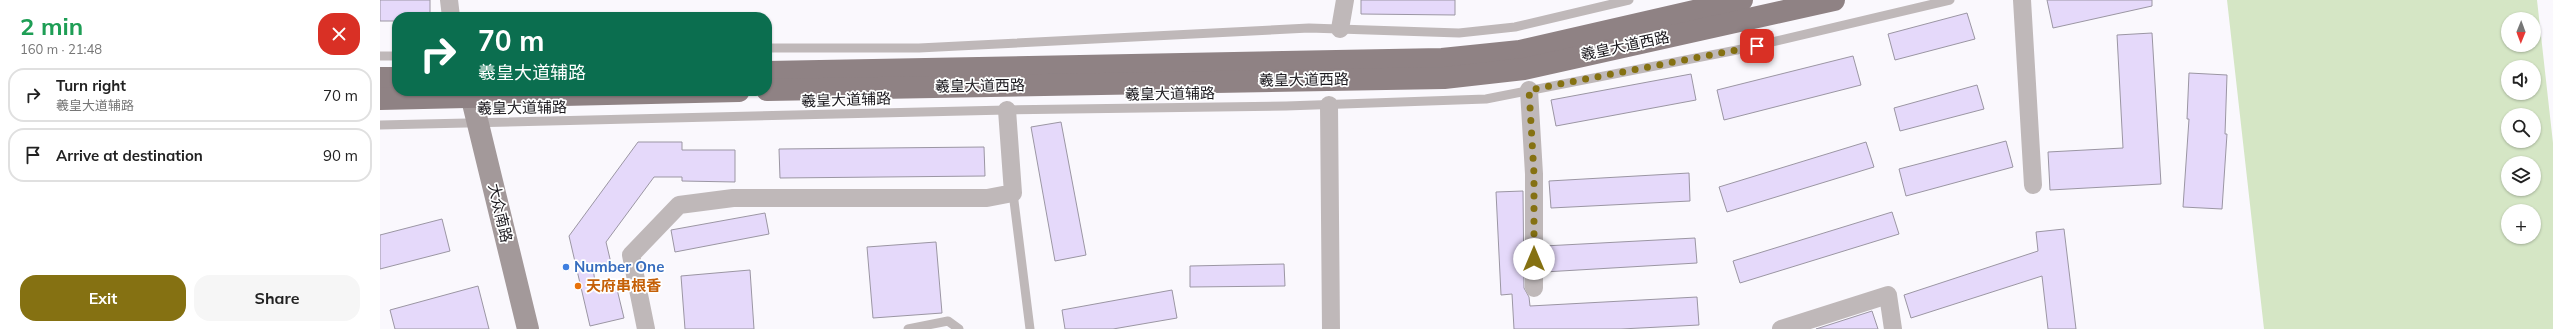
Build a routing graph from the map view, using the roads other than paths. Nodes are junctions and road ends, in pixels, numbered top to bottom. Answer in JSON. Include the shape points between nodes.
{"nodes":[{"id":1,"x":449,"y":0,"type":"edge"},
{"id":2,"x":1345,"y":0,"type":"edge"},
{"id":3,"x":1629,"y":0,"type":"edge"},
{"id":4,"x":1742,"y":0,"type":"edge"},
{"id":5,"x":1834,"y":0,"type":"edge"},
{"id":6,"x":1950,"y":0,"type":"edge"},
{"id":7,"x":2022,"y":0,"type":"edge"},
{"id":8,"x":450,"y":12,"type":"edge"},
{"id":9,"x":1340,"y":29,"type":"junction"},
{"id":10,"x":772,"y":48,"type":"edge"},
{"id":11,"x":380,"y":56,"type":"edge"},
{"id":12,"x":392,"y":56,"type":"edge"},
{"id":13,"x":772,"y":72,"type":"edge"},
{"id":14,"x":380,"y":78,"type":"edge"},
{"id":15,"x":392,"y":78,"type":"edge"},
{"id":16,"x":772,"y":90,"type":"edge"},
{"id":17,"x":1529,"y":90,"type":"junction"},
{"id":18,"x":435,"y":96,"type":"edge"},
{"id":19,"x":471,"y":96,"type":"edge"},
{"id":20,"x":380,"y":99,"type":"edge"},
{"id":21,"x":1329,"y":105,"type":"junction"},
{"id":22,"x":1007,"y":110,"type":"junction"},
{"id":23,"x":478,"y":123,"type":"junction"},
{"id":24,"x":380,"y":126,"type":"edge"},
{"id":25,"x":2033,"y":185,"type":"dead end"},
{"id":26,"x":1013,"y":193,"type":"junction"},
{"id":27,"x":1534,"y":288,"type":"dead end"},
{"id":28,"x":528,"y":329,"type":"edge"},
{"id":29,"x":646,"y":329,"type":"edge"},
{"id":30,"x":908,"y":329,"type":"edge"},
{"id":31,"x":960,"y":329,"type":"edge"},
{"id":32,"x":1030,"y":329,"type":"edge"},
{"id":33,"x":1331,"y":329,"type":"edge"},
{"id":34,"x":1781,"y":329,"type":"edge"},
{"id":35,"x":1893,"y":329,"type":"edge"}],
"edges":[{"from":1,"to":8,"type":"street"},
{"from":2,"to":9,"type":"street"},
{"from":3,"to":9,"type":"lane","via":[[1515,28],[1467,33]]},
{"from":4,"to":13,"type":"main road","name":"羲皇大道西路","via":[[1520,51],[1442,59]]},
{"from":5,"to":16,"type":"main road","name":"羲皇大道西路","via":[[1524,69],[1444,78]]},
{"from":6,"to":17,"type":"lane","name":"羲皇大道辅路","via":[[1742,49]]},
{"from":7,"to":25,"type":"street"},
{"from":9,"to":10,"type":"lane","via":[[1309,28],[919,48]]},
{"from":11,"to":12,"type":"lane"},
{"from":14,"to":15,"type":"main road"},
{"from":17,"to":21,"type":"lane","name":"羲皇大道辅路","via":[[1486,99]]},
{"from":17,"to":27,"type":"street","via":[[1534,174]]},
{"from":18,"to":20,"type":"main road"},
{"from":19,"to":23,"type":"main road","name":"大众南路"},
{"from":21,"to":22,"type":"lane","name":"羲皇大道辅路"},
{"from":21,"to":33,"type":"street"},
{"from":22,"to":23,"type":"lane","name":"羲皇大道辅路"},
{"from":22,"to":26,"type":"street"},
{"from":23,"to":24,"type":"lane","name":"羲皇大道辅路"},
{"from":23,"to":28,"type":"main road","name":"大众南路"},
{"from":26,"to":29,"type":"street","via":[[987,198],[733,198],[680,205],[631,255]]},
{"from":26,"to":32,"type":"lane"},
{"from":30,"to":31,"type":"lane","via":[[948,321]]},
{"from":34,"to":35,"type":"street","via":[[1888,295]]}]}
